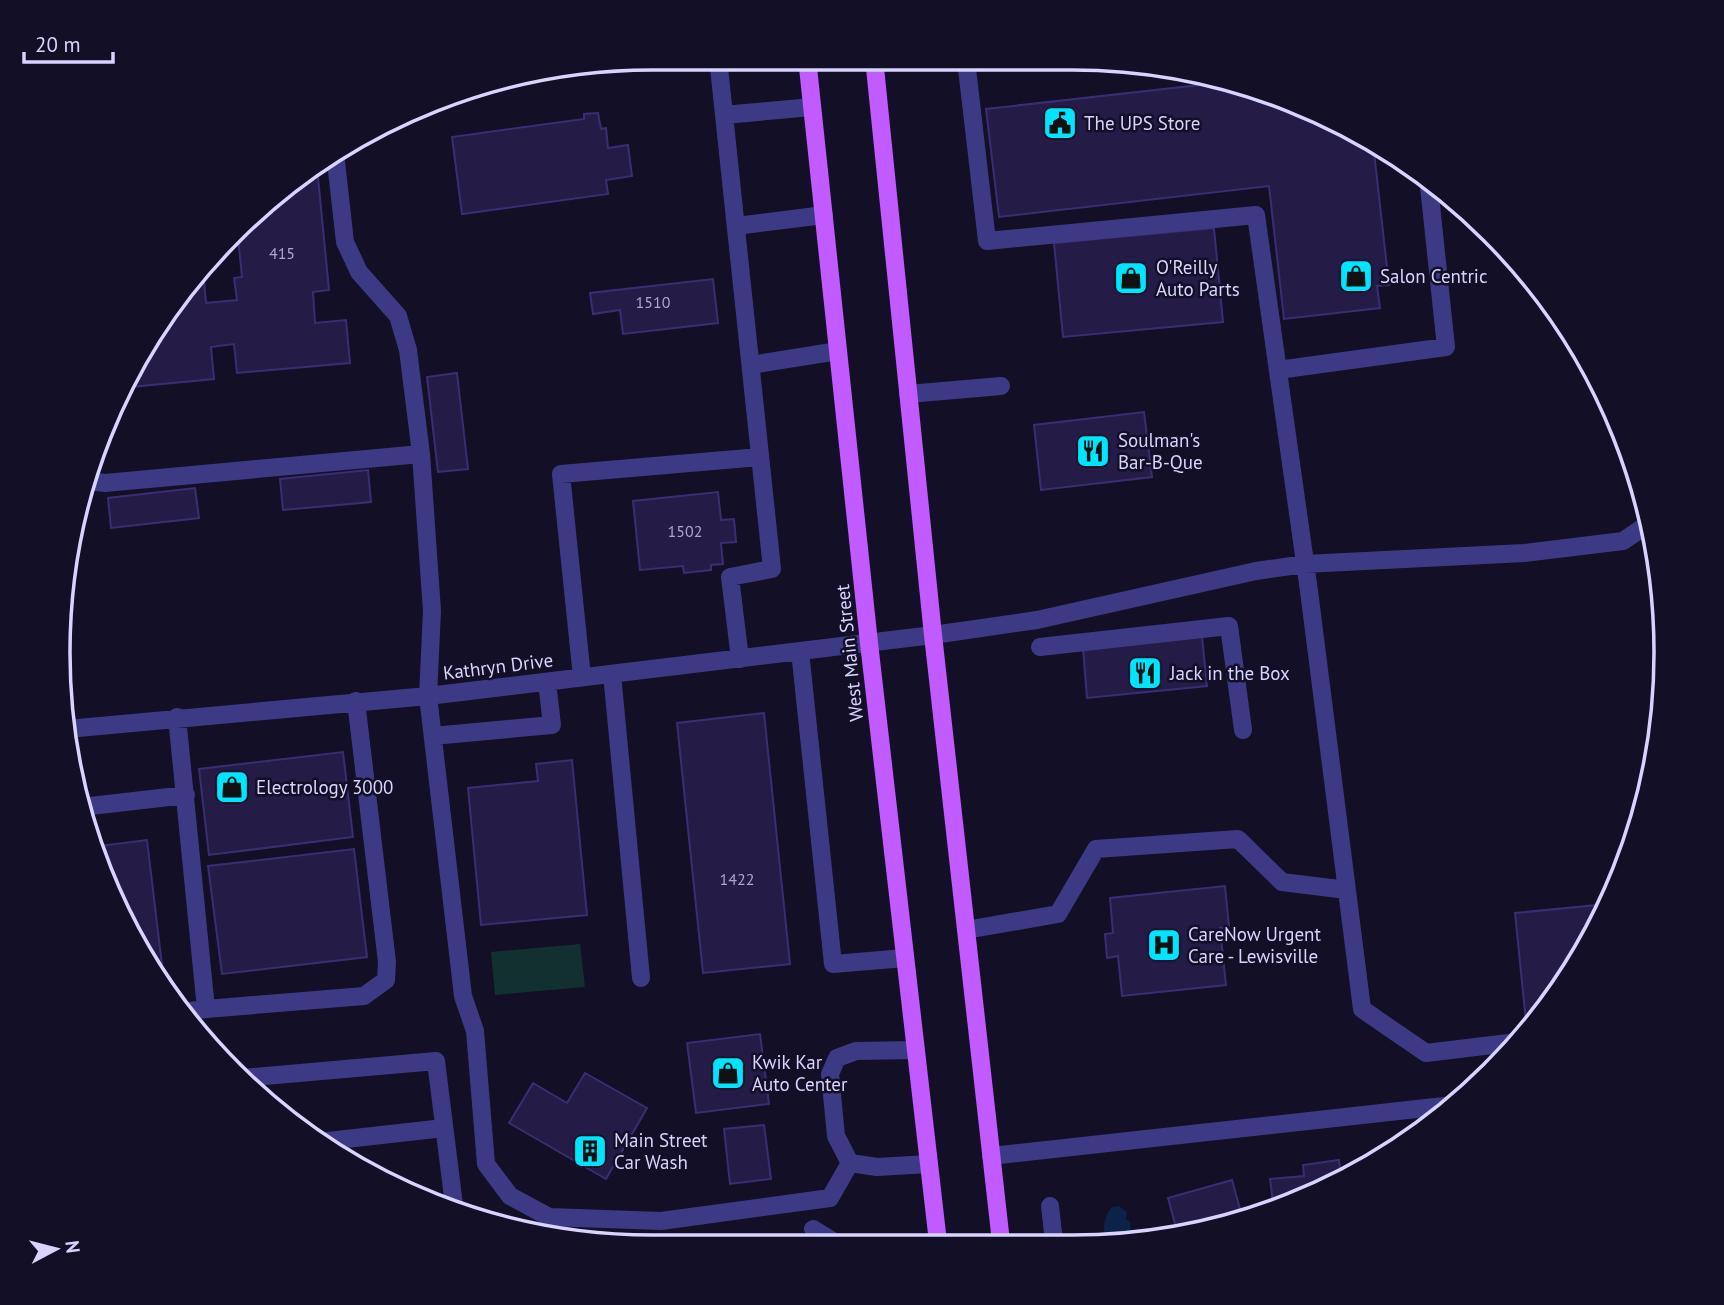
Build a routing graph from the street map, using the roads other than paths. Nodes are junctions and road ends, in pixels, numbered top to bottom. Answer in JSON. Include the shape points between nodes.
{"nodes":[{"id":1,"x":719,"y":70,"type":"edge"},
{"id":2,"x":808,"y":70,"type":"edge"},
{"id":3,"x":875,"y":70,"type":"edge"},
{"id":4,"x":967,"y":70,"type":"edge"},
{"id":5,"x":812,"y":107,"type":"junction"},
{"id":6,"x":724,"y":115,"type":"junction"},
{"id":7,"x":336,"y":164,"type":"edge"},
{"id":8,"x":1430,"y":193,"type":"edge"},
{"id":9,"x":824,"y":215,"type":"junction"},
{"id":10,"x":736,"y":226,"type":"junction"},
{"id":11,"x":838,"y":351,"type":"junction"},
{"id":12,"x":751,"y":365,"type":"junction"},
{"id":13,"x":1278,"y":370,"type":"junction"},
{"id":14,"x":1001,"y":386,"type":"dead end"},
{"id":15,"x":908,"y":394,"type":"junction"},
{"id":16,"x":421,"y":454,"type":"junction"},
{"id":17,"x":760,"y":457,"type":"junction"},
{"id":18,"x":96,"y":482,"type":"edge"},
{"id":19,"x":1641,"y":529,"type":"edge"},
{"id":20,"x":1305,"y":564,"type":"junction"},
{"id":21,"x":933,"y":635,"type":"junction"},
{"id":22,"x":869,"y":643,"type":"junction"},
{"id":23,"x":1040,"y":647,"type":"dead end"},
{"id":24,"x":800,"y":651,"type":"junction"},
{"id":25,"x":740,"y":659,"type":"junction"},
{"id":26,"x":612,"y":674,"type":"junction"},
{"id":27,"x":582,"y":677,"type":"junction"},
{"id":28,"x":547,"y":681,"type":"junction"},
{"id":29,"x":428,"y":696,"type":"junction"},
{"id":30,"x":356,"y":701,"type":"junction"},
{"id":31,"x":177,"y":717,"type":"junction"},
{"id":32,"x":75,"y":728,"type":"edge"},
{"id":33,"x":1243,"y":730,"type":"dead end"},
{"id":34,"x":433,"y":736,"type":"junction"},
{"id":35,"x":186,"y":795,"type":"junction"},
{"id":36,"x":91,"y":806,"type":"edge"},
{"id":37,"x":1347,"y":890,"type":"junction"},
{"id":38,"x":966,"y":930,"type":"junction"},
{"id":39,"x":905,"y":958,"type":"junction"},
{"id":40,"x":641,"y":978,"type":"dead end"},
{"id":41,"x":206,"y":1009,"type":"junction"},
{"id":42,"x":193,"y":1011,"type":"edge"},
{"id":43,"x":1502,"y":1044,"type":"edge"},
{"id":44,"x":916,"y":1050,"type":"junction"},
{"id":45,"x":255,"y":1078,"type":"edge"},
{"id":46,"x":1436,"y":1107,"type":"edge"},
{"id":47,"x":444,"y":1128,"type":"junction"},
{"id":48,"x":334,"y":1140,"type":"edge"},
{"id":49,"x":991,"y":1156,"type":"junction"},
{"id":50,"x":850,"y":1163,"type":"junction"},
{"id":51,"x":929,"y":1164,"type":"junction"},
{"id":52,"x":451,"y":1199,"type":"edge"},
{"id":53,"x":1050,"y":1206,"type":"dead end"},
{"id":54,"x":813,"y":1229,"type":"dead end"},
{"id":55,"x":823,"y":1235,"type":"edge"},
{"id":56,"x":937,"y":1235,"type":"edge"},
{"id":57,"x":1000,"y":1235,"type":"edge"},
{"id":58,"x":1053,"y":1235,"type":"edge"}],
"edges":[{"from":1,"to":6,"type":"street"},
{"from":2,"to":5,"type":"main road","name":"West Main Street"},
{"from":3,"to":15,"type":"main road"},
{"from":4,"to":13,"type":"street","via":[[987,241],[1256,215]]},
{"from":5,"to":6,"type":"street"},
{"from":5,"to":9,"type":"main road","name":"West Main Street"},
{"from":6,"to":10,"type":"street"},
{"from":7,"to":16,"type":"street","via":[[345,242],[359,272],[398,316],[408,350]]},
{"from":8,"to":13,"type":"street","via":[[1446,347]]},
{"from":9,"to":10,"type":"street"},
{"from":9,"to":11,"type":"main road","name":"West Main Street"},
{"from":10,"to":12,"type":"street"},
{"from":11,"to":12,"type":"street"},
{"from":11,"to":22,"type":"main road","name":"West Main Street"},
{"from":12,"to":17,"type":"street"},
{"from":13,"to":20,"type":"street"},
{"from":14,"to":15,"type":"street"},
{"from":15,"to":21,"type":"main road"},
{"from":16,"to":18,"type":"street"},
{"from":16,"to":29,"type":"street","via":[[432,611]]},
{"from":17,"to":25,"type":"street","via":[[772,569],[730,577]]},
{"from":17,"to":27,"type":"street","via":[[561,474]]},
{"from":19,"to":20,"type":"street","name":"Kathryn Drive","via":[[1623,541],[1524,553]]},
{"from":20,"to":21,"type":"street","name":"Kathryn Drive","via":[[1037,620]]},
{"from":20,"to":37,"type":"street"},
{"from":21,"to":22,"type":"street","name":"Kathryn Drive"},
{"from":21,"to":38,"type":"main road"},
{"from":22,"to":24,"type":"street","name":"Kathryn Drive"},
{"from":22,"to":39,"type":"main road","name":"West Main Street"},
{"from":23,"to":33,"type":"street","via":[[1229,626]]},
{"from":24,"to":25,"type":"street","name":"Kathryn Drive"},
{"from":24,"to":39,"type":"street","via":[[833,964]]},
{"from":25,"to":26,"type":"street","name":"Kathryn Drive"},
{"from":26,"to":27,"type":"street","name":"Kathryn Drive"},
{"from":26,"to":40,"type":"street"},
{"from":27,"to":28,"type":"street","name":"Kathryn Drive"},
{"from":28,"to":29,"type":"street","name":"Kathryn Drive"},
{"from":28,"to":34,"type":"street","via":[[552,725]]},
{"from":29,"to":30,"type":"street","name":"Kathryn Drive"},
{"from":29,"to":34,"type":"street"},
{"from":30,"to":31,"type":"street","name":"Kathryn Drive"},
{"from":30,"to":41,"type":"street","via":[[386,980],[364,996]]},
{"from":31,"to":32,"type":"street","name":"Kathryn Drive"},
{"from":31,"to":35,"type":"street"},
{"from":34,"to":50,"type":"street","via":[[463,996],[475,1031],[486,1164],[510,1196],[550,1217],[661,1221],[830,1198]]},
{"from":35,"to":36,"type":"street"},
{"from":35,"to":41,"type":"street"},
{"from":37,"to":38,"type":"street","via":[[1282,882],[1238,839],[1096,849],[1058,914]]},
{"from":37,"to":43,"type":"street","via":[[1362,1009],[1426,1053]]},
{"from":38,"to":49,"type":"main road"},
{"from":39,"to":44,"type":"main road","name":"West Main Street"},
{"from":41,"to":42,"type":"street"},
{"from":44,"to":50,"type":"street","via":[[856,1051],[837,1058],[830,1074],[836,1136]]},
{"from":44,"to":51,"type":"main road","name":"West Main Street"},
{"from":45,"to":47,"type":"street","via":[[436,1061]]},
{"from":46,"to":49,"type":"street"},
{"from":47,"to":48,"type":"street"},
{"from":47,"to":52,"type":"street"},
{"from":49,"to":57,"type":"main road"},
{"from":50,"to":51,"type":"street","via":[[877,1167]]},
{"from":51,"to":56,"type":"main road","name":"West Main Street"},
{"from":53,"to":58,"type":"street"},
{"from":54,"to":55,"type":"street"}]}
